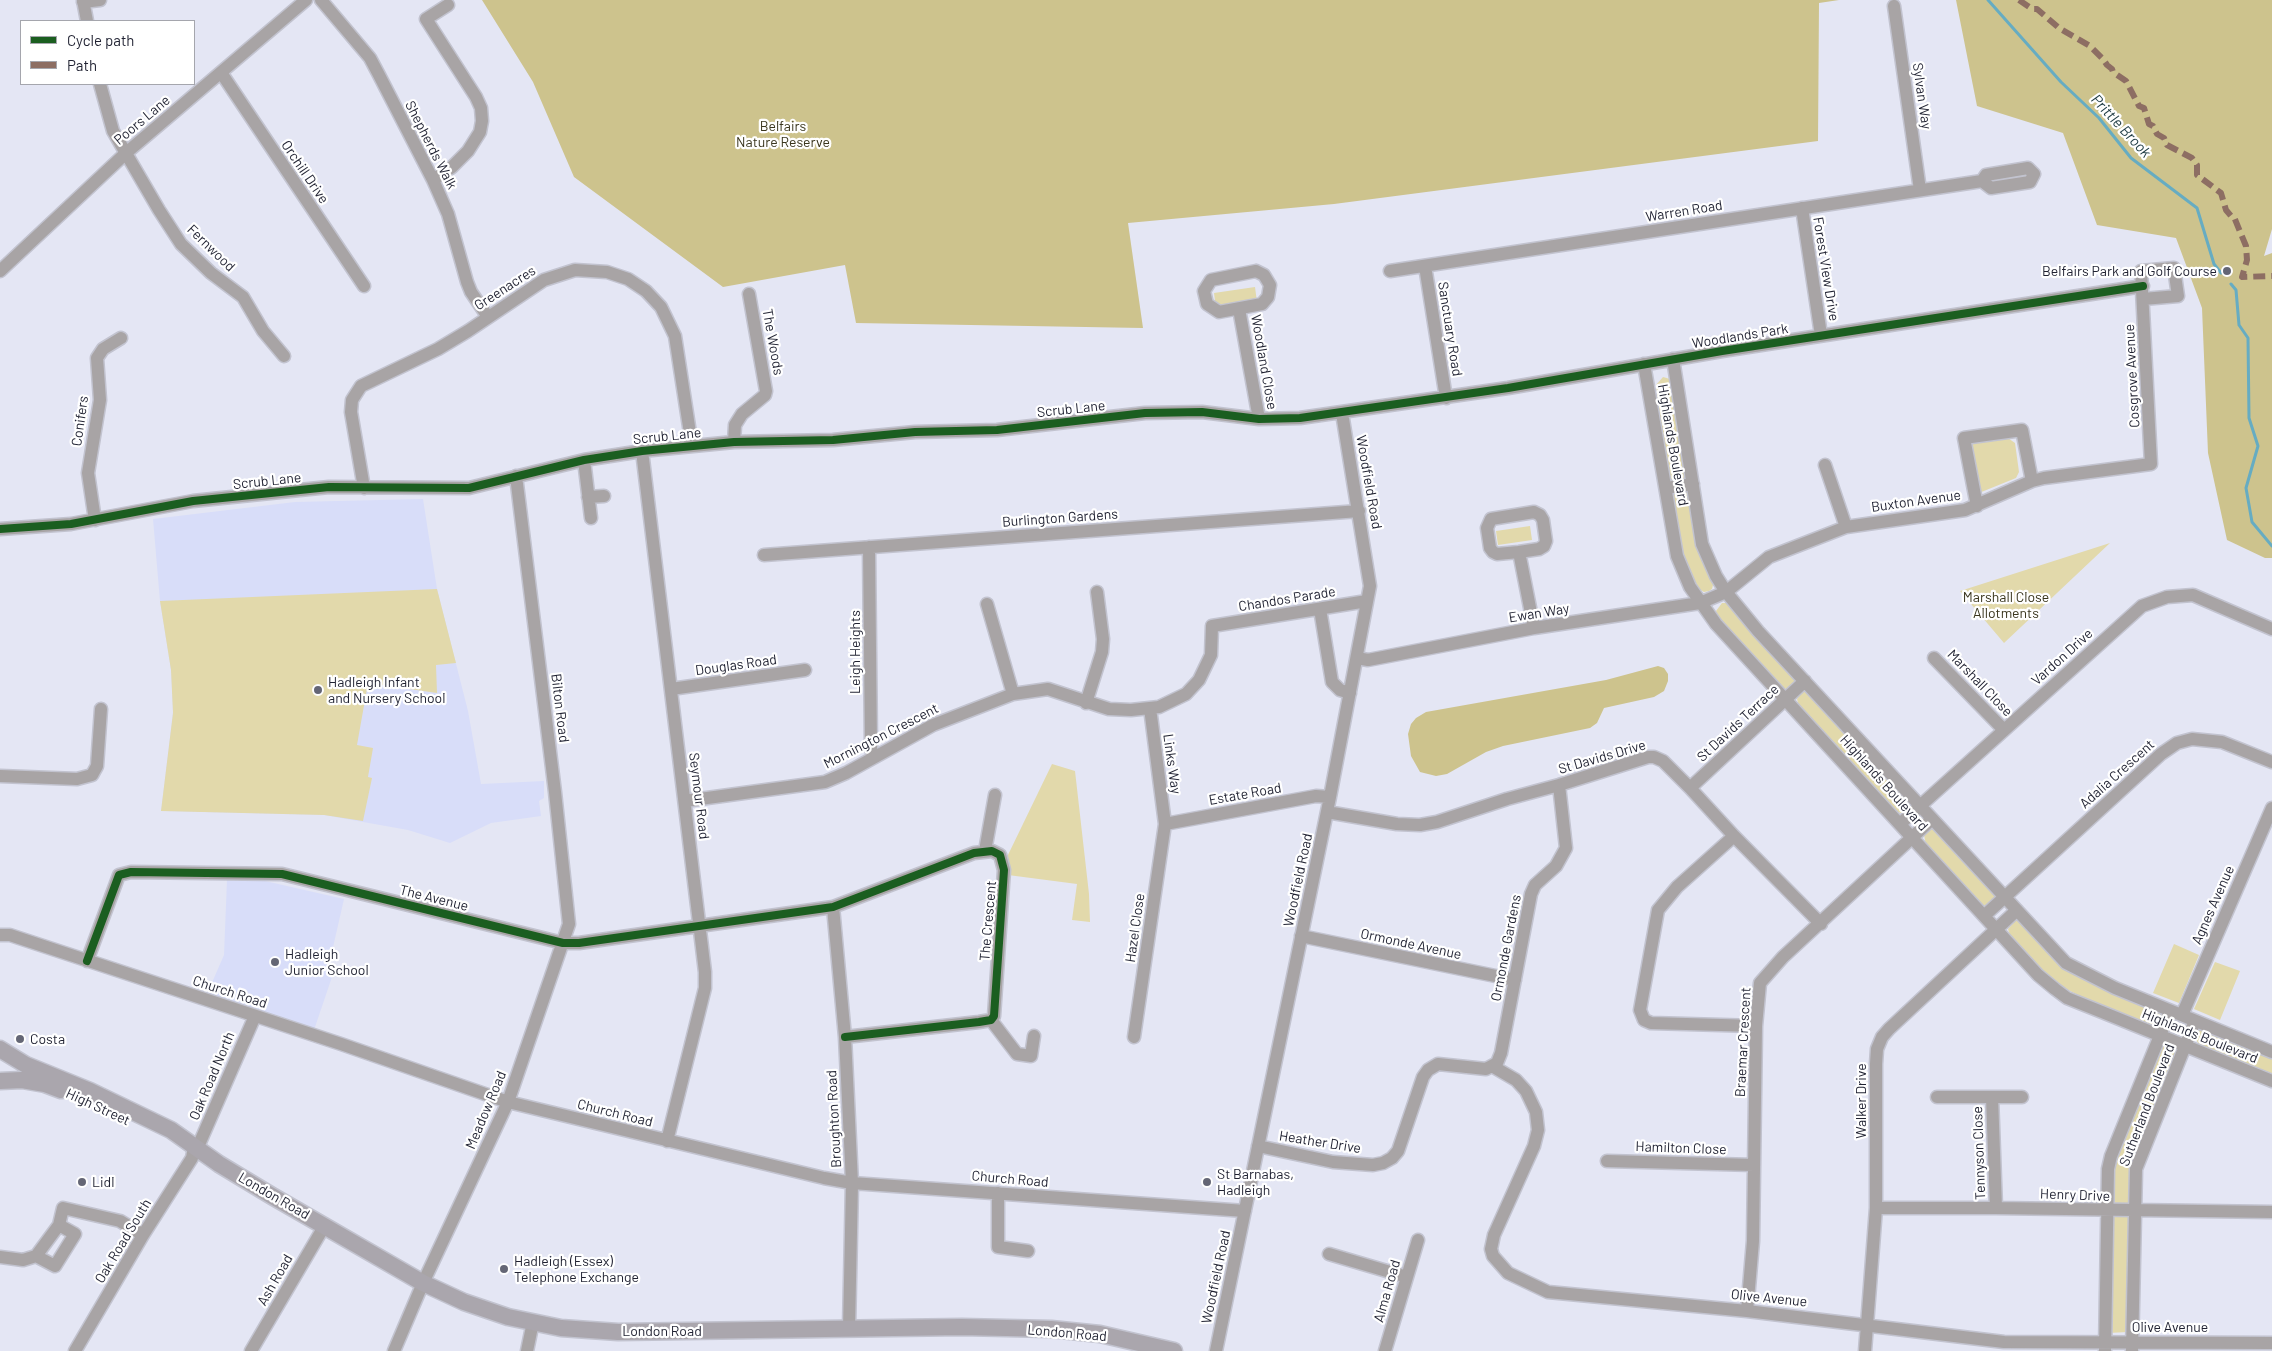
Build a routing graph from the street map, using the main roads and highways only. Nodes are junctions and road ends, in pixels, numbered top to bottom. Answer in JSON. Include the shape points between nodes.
{"nodes":[{"id":1,"x":0,"y":1049,"type":"edge"},
{"id":2,"x":0,"y":1081,"type":"edge"},
{"id":3,"x":90,"y":1091,"type":"junction"},
{"id":4,"x":122,"y":1118,"type":"junction"},
{"id":5,"x":196,"y":1148,"type":"junction"},
{"id":6,"x":1174,"y":1351,"type":"edge"}],
"edges":[{"from":1,"to":3,"type":"main road","via":[[26,1065]]},
{"from":2,"to":4,"type":"main road","name":"High Street","via":[[46,1084]]},
{"from":3,"to":4,"type":"main road","via":[[92,1098],[121,1113]]},
{"from":3,"to":5,"type":"main road","via":[[170,1130]]},
{"from":4,"to":5,"type":"main road","name":"High Street","via":[[169,1140]]},
{"from":5,"to":6,"type":"main road","name":"London Road","via":[[423,1283],[501,1316],[561,1328],[618,1332],[962,1327],[1051,1330],[1100,1334]]}]}
